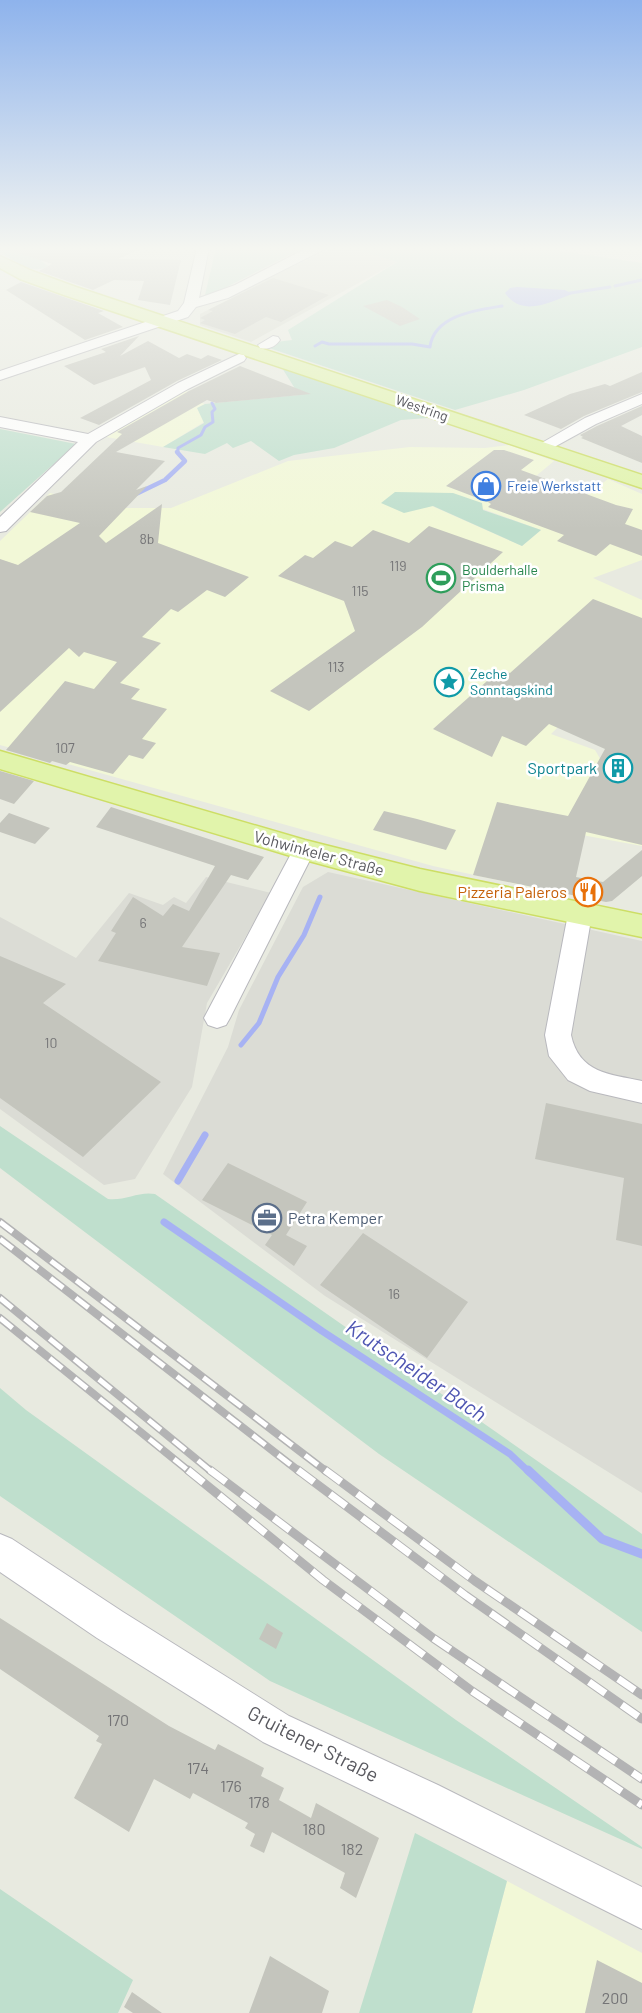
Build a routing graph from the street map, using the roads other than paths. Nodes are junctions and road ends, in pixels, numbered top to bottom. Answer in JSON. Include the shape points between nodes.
{"nodes":[{"id":1,"x":102,"y":342,"type":"edge"},
{"id":2,"x":226,"y":342,"type":"edge"},
{"id":3,"x":239,"y":358,"type":"dead end"},
{"id":4,"x":0,"y":376,"type":"edge"},
{"id":5,"x":642,"y":399,"type":"edge"},
{"id":6,"x":0,"y":422,"type":"edge"},
{"id":7,"x":90,"y":439,"type":"junction"},
{"id":8,"x":541,"y":448,"type":"junction"},
{"id":9,"x":642,"y":482,"type":"edge"},
{"id":10,"x":0,"y":526,"type":"edge"},
{"id":11,"x":0,"y":759,"type":"edge"},
{"id":12,"x":304,"y":850,"type":"junction"},
{"id":13,"x":580,"y":914,"type":"junction"},
{"id":14,"x":642,"y":926,"type":"edge"},
{"id":15,"x":217,"y":1018,"type":"dead end"},
{"id":16,"x":642,"y":1092,"type":"edge"},
{"id":17,"x":0,"y":1551,"type":"edge"},
{"id":18,"x":642,"y":1910,"type":"edge"}],
"edges":[{"from":1,"to":4,"type":"street"},
{"from":2,"to":8,"type":"main road","name":"Westring"},
{"from":3,"to":7,"type":"street"},
{"from":5,"to":8,"type":"street","via":[[596,417]]},
{"from":6,"to":7,"type":"street"},
{"from":7,"to":10,"type":"street"},
{"from":8,"to":9,"type":"main road","name":"Westring"},
{"from":11,"to":12,"type":"main road","name":"Vohwinkeler Straße"},
{"from":12,"to":13,"type":"main road","name":"Vohwinkeler Straße","via":[[420,880]]},
{"from":12,"to":15,"type":"street"},
{"from":13,"to":14,"type":"main road","name":"Vohwinkeler Straße"},
{"from":13,"to":16,"type":"street","via":[[558,1035],[562,1056],[577,1072],[599,1083]]},
{"from":17,"to":18,"type":"street","name":"Gruitener Straße","via":[[276,1729]]}]}
